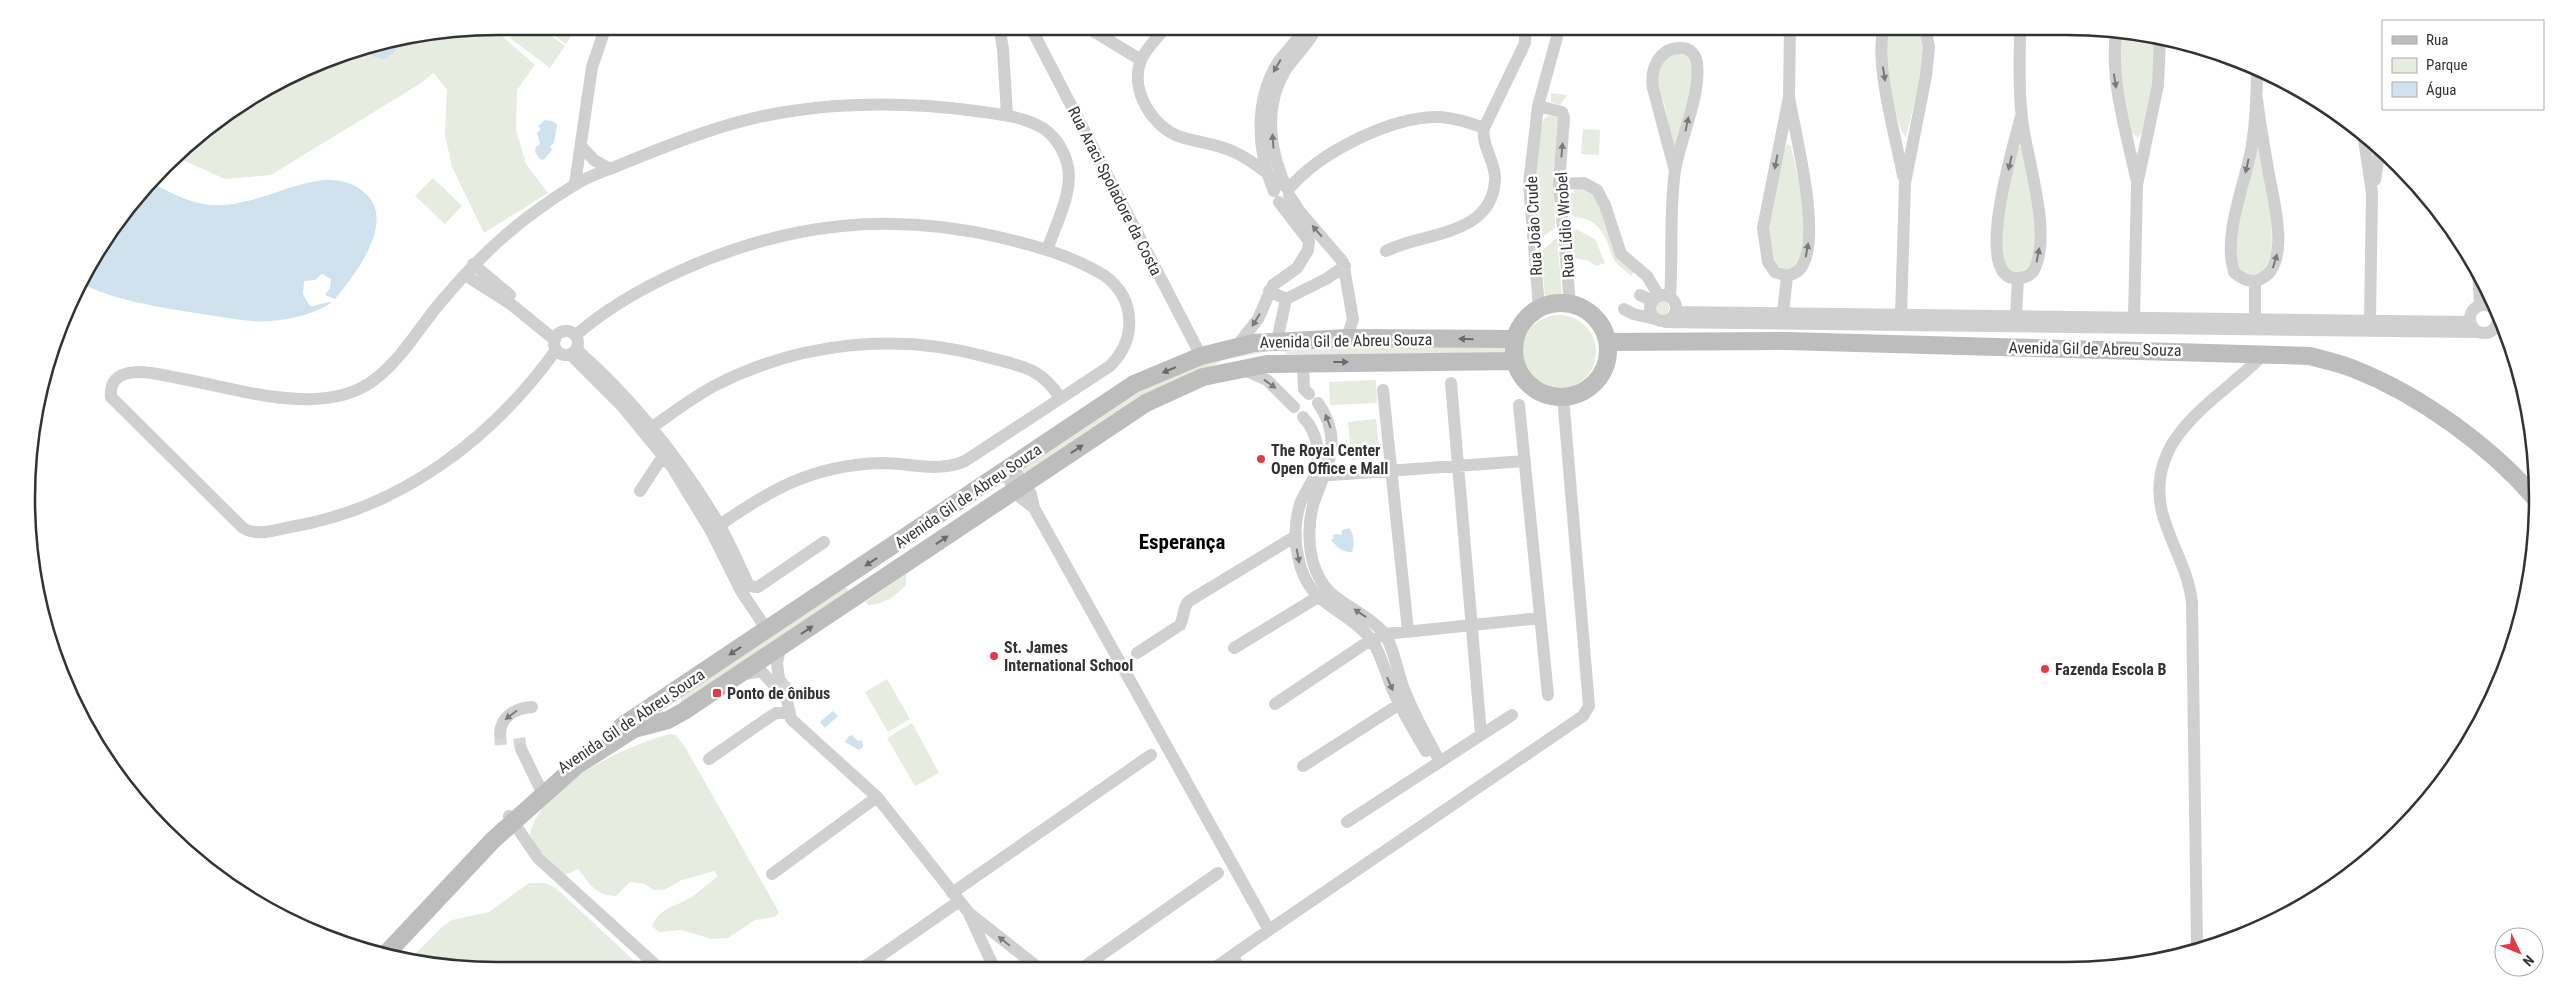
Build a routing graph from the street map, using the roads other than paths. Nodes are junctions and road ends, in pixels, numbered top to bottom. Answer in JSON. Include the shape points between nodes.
{"nodes":[{"id":1,"x":603,"y":35,"type":"edge"},
{"id":2,"x":1001,"y":35,"type":"edge"},
{"id":3,"x":1035,"y":35,"type":"edge"},
{"id":4,"x":1100,"y":35,"type":"edge"},
{"id":5,"x":1159,"y":35,"type":"edge"},
{"id":6,"x":1306,"y":35,"type":"edge"},
{"id":7,"x":1308,"y":35,"type":"edge"},
{"id":8,"x":1525,"y":35,"type":"edge"},
{"id":9,"x":1558,"y":35,"type":"edge"},
{"id":10,"x":1790,"y":35,"type":"edge"},
{"id":11,"x":1883,"y":35,"type":"edge"},
{"id":12,"x":1927,"y":35,"type":"edge"},
{"id":13,"x":2020,"y":35,"type":"edge"},
{"id":14,"x":2115,"y":38,"type":"edge"},
{"id":15,"x":2160,"y":45,"type":"edge"},
{"id":16,"x":1141,"y":60,"type":"junction"},
{"id":17,"x":2257,"y":76,"type":"edge"},
{"id":18,"x":1789,"y":97,"type":"junction"},
{"id":19,"x":1538,"y":106,"type":"junction"},
{"id":20,"x":1007,"y":115,"type":"junction"},
{"id":21,"x":1484,"y":128,"type":"junction"},
{"id":22,"x":1913,"y":136,"type":"junction"},
{"id":23,"x":1896,"y":138,"type":"junction"},
{"id":24,"x":2145,"y":139,"type":"junction"},
{"id":25,"x":2128,"y":140,"type":"junction"},
{"id":26,"x":1780,"y":142,"type":"junction"},
{"id":27,"x":1797,"y":143,"type":"junction"},
{"id":28,"x":2020,"y":145,"type":"junction"},
{"id":29,"x":2258,"y":145,"type":"junction"},
{"id":30,"x":2365,"y":145,"type":"edge"},
{"id":31,"x":582,"y":147,"type":"junction"},
{"id":32,"x":1675,"y":150,"type":"junction"},
{"id":33,"x":2366,"y":150,"type":"junction"},
{"id":34,"x":2371,"y":150,"type":"edge"},
{"id":35,"x":2379,"y":157,"type":"edge"},
{"id":36,"x":610,"y":169,"type":"junction"},
{"id":37,"x":1267,"y":175,"type":"junction"},
{"id":38,"x":1905,"y":183,"type":"junction"},
{"id":39,"x":576,"y":184,"type":"junction"},
{"id":40,"x":1559,"y":184,"type":"junction"},
{"id":41,"x":2137,"y":185,"type":"junction"},
{"id":42,"x":2372,"y":192,"type":"junction"},
{"id":43,"x":1283,"y":193,"type":"junction"},
{"id":44,"x":1048,"y":248,"type":"junction"},
{"id":45,"x":1386,"y":251,"type":"dead end"},
{"id":46,"x":473,"y":264,"type":"junction"},
{"id":47,"x":1345,"y":266,"type":"junction"},
{"id":48,"x":464,"y":275,"type":"junction"},
{"id":49,"x":1787,"y":276,"type":"junction"},
{"id":50,"x":2018,"y":278,"type":"junction"},
{"id":51,"x":2255,"y":281,"type":"junction"},
{"id":52,"x":2479,"y":289,"type":"edge"},
{"id":53,"x":1269,"y":291,"type":"junction"},
{"id":54,"x":1640,"y":295,"type":"dead end"},
{"id":55,"x":1661,"y":298,"type":"junction"},
{"id":56,"x":1286,"y":299,"type":"junction"},
{"id":57,"x":1570,"y":303,"type":"junction"},
{"id":58,"x":2480,"y":305,"type":"junction"},
{"id":59,"x":2487,"y":307,"type":"edge"},
{"id":60,"x":1539,"y":308,"type":"junction"},
{"id":61,"x":1624,"y":309,"type":"dead end"},
{"id":62,"x":1676,"y":312,"type":"junction"},
{"id":63,"x":1783,"y":314,"type":"junction"},
{"id":64,"x":1901,"y":315,"type":"junction"},
{"id":65,"x":2016,"y":316,"type":"junction"},
{"id":66,"x":2134,"y":318,"type":"junction"},
{"id":67,"x":1660,"y":320,"type":"junction"},
{"id":68,"x":2255,"y":320,"type":"junction"},
{"id":69,"x":2370,"y":321,"type":"junction"},
{"id":70,"x":2495,"y":325,"type":"edge"},
{"id":71,"x":2473,"y":327,"type":"junction"},
{"id":72,"x":576,"y":335,"type":"junction"},
{"id":73,"x":1347,"y":338,"type":"junction"},
{"id":74,"x":1515,"y":339,"type":"junction"},
{"id":75,"x":557,"y":341,"type":"junction"},
{"id":76,"x":1277,"y":341,"type":"junction"},
{"id":77,"x":1608,"y":342,"type":"junction"},
{"id":78,"x":1236,"y":346,"type":"junction"},
{"id":79,"x":574,"y":352,"type":"junction"},
{"id":80,"x":2264,"y":354,"type":"junction"},
{"id":81,"x":1201,"y":356,"type":"junction"},
{"id":82,"x":1515,"y":361,"type":"junction"},
{"id":83,"x":1304,"y":363,"type":"junction"},
{"id":84,"x":1240,"y":368,"type":"junction"},
{"id":85,"x":1451,"y":383,"type":"dead end"},
{"id":86,"x":1383,"y":390,"type":"dead end"},
{"id":87,"x":1563,"y":397,"type":"junction"},
{"id":88,"x":1060,"y":398,"type":"junction"},
{"id":89,"x":1520,"y":405,"type":"dead end"},
{"id":90,"x":1294,"y":407,"type":"dead end"},
{"id":91,"x":1303,"y":417,"type":"dead end"},
{"id":92,"x":649,"y":430,"type":"junction"},
{"id":93,"x":663,"y":456,"type":"junction"},
{"id":94,"x":1525,"y":461,"type":"junction"},
{"id":95,"x":1459,"y":467,"type":"junction"},
{"id":96,"x":1008,"y":469,"type":"junction"},
{"id":97,"x":1392,"y":472,"type":"junction"},
{"id":98,"x":1320,"y":476,"type":"junction"},
{"id":99,"x":1020,"y":487,"type":"junction"},
{"id":100,"x":640,"y":491,"type":"dead end"},
{"id":101,"x":2529,"y":492,"type":"edge"},
{"id":102,"x":715,"y":528,"type":"junction"},
{"id":103,"x":1296,"y":536,"type":"junction"},
{"id":104,"x":824,"y":542,"type":"dead end"},
{"id":105,"x":1318,"y":597,"type":"junction"},
{"id":106,"x":1540,"y":618,"type":"junction"},
{"id":107,"x":1473,"y":625,"type":"junction"},
{"id":108,"x":767,"y":630,"type":"junction"},
{"id":109,"x":1408,"y":632,"type":"junction"},
{"id":110,"x":1385,"y":634,"type":"junction"},
{"id":111,"x":1372,"y":640,"type":"junction"},
{"id":112,"x":780,"y":648,"type":"junction"},
{"id":113,"x":1234,"y":648,"type":"dead end"},
{"id":114,"x":1136,"y":653,"type":"dead end"},
{"id":115,"x":736,"y":678,"type":"junction"},
{"id":116,"x":692,"y":680,"type":"junction"},
{"id":117,"x":786,"y":693,"type":"tunnel mouth"},
{"id":118,"x":1548,"y":694,"type":"dead end"},
{"id":119,"x":1404,"y":701,"type":"junction"},
{"id":120,"x":1275,"y":704,"type":"dead end"},
{"id":121,"x":532,"y":707,"type":"dead end"},
{"id":122,"x":684,"y":711,"type":"junction"},
{"id":123,"x":790,"y":712,"type":"junction"},
{"id":124,"x":1512,"y":715,"type":"dead end"},
{"id":125,"x":500,"y":733,"type":"tunnel mouth"},
{"id":126,"x":1481,"y":734,"type":"junction"},
{"id":127,"x":521,"y":749,"type":"tunnel mouth"},
{"id":128,"x":1151,"y":755,"type":"dead end"},
{"id":129,"x":709,"y":760,"type":"dead end"},
{"id":130,"x":1436,"y":762,"type":"junction"},
{"id":131,"x":1303,"y":766,"type":"dead end"},
{"id":132,"x":540,"y":790,"type":"junction"},
{"id":133,"x":877,"y":797,"type":"junction"},
{"id":134,"x":511,"y":820,"type":"junction"},
{"id":135,"x":1347,"y":822,"type":"dead end"},
{"id":136,"x":1218,"y":873,"type":"dead end"},
{"id":137,"x":772,"y":874,"type":"dead end"},
{"id":138,"x":955,"y":898,"type":"junction"},
{"id":139,"x":968,"y":913,"type":"junction"},
{"id":140,"x":1269,"y":930,"type":"junction"},
{"id":141,"x":2197,"y":942,"type":"edge"},
{"id":142,"x":391,"y":949,"type":"edge"},
{"id":143,"x":1233,"y":955,"type":"junction"},
{"id":144,"x":652,"y":962,"type":"edge"},
{"id":145,"x":871,"y":962,"type":"edge"},
{"id":146,"x":991,"y":962,"type":"edge"},
{"id":147,"x":1031,"y":962,"type":"edge"},
{"id":148,"x":1091,"y":962,"type":"edge"},
{"id":149,"x":1223,"y":962,"type":"edge"},
{"id":150,"x":1236,"y":962,"type":"edge"}],
"edges":[{"from":1,"to":31,"type":"street","via":[[592,67]]},
{"from":2,"to":20,"type":"street"},
{"from":3,"to":81,"type":"street","name":"Rua Araci Spoladore da Costa"},
{"from":4,"to":16,"type":"street"},
{"from":5,"to":16,"type":"street"},
{"from":6,"to":37,"type":"street","one_way":true,"via":[[1274,70],[1265,94],[1260,136]]},
{"from":43,"to":7,"type":"street","one_way":true,"via":[[1273,148],[1272,106],[1286,70]]},
{"from":8,"to":21,"type":"street","via":[[1525,44]]},
{"from":9,"to":19,"type":"street","name":"Rua João Crude"},
{"from":10,"to":18,"type":"street"},
{"from":11,"to":23,"type":"street","one_way":true,"via":[[1882,63]]},
{"from":12,"to":22,"type":"street","via":[[1926,76]]},
{"from":13,"to":28,"type":"street"},
{"from":14,"to":25,"type":"street","one_way":true,"via":[[2115,84]]},
{"from":15,"to":24,"type":"street","via":[[2158,85]]},
{"from":16,"to":37,"type":"street","via":[[1139,81],[1144,102],[1155,121],[1182,138],[1236,152]]},
{"from":17,"to":29,"type":"street"},
{"from":18,"to":26,"type":"street"},
{"from":18,"to":27,"type":"street"},
{"from":40,"to":19,"type":"street","name":"Rua Lídio Wrobel","one_way":true,"via":[[1564,114]]},
{"from":19,"to":60,"type":"street","name":"Rua João Crude","via":[[1529,184]]},
{"from":20,"to":36,"type":"street","via":[[892,105],[790,111],[690,137]]},
{"from":20,"to":44,"type":"street","via":[[1047,131],[1058,143],[1067,162],[1067,191]]},
{"from":21,"to":43,"type":"street","via":[[1439,117],[1395,125],[1334,152],[1300,176]]},
{"from":21,"to":45,"type":"street","via":[[1495,175],[1494,190],[1483,210],[1461,228],[1400,244]]},
{"from":22,"to":23,"type":"street"},
{"from":22,"to":38,"type":"street"},
{"from":23,"to":38,"type":"street"},
{"from":24,"to":25,"type":"street"},
{"from":24,"to":41,"type":"street"},
{"from":25,"to":41,"type":"street"},
{"from":26,"to":27,"type":"street"},
{"from":26,"to":49,"type":"street","one_way":true,"via":[[1763,228],[1768,262],[1775,272]]},
{"from":49,"to":27,"type":"street","one_way":true,"via":[[1797,272],[1805,261],[1811,215]]},
{"from":50,"to":28,"type":"street","one_way":true,"via":[[2033,271],[2039,254],[2039,212]]},
{"from":28,"to":50,"type":"street","one_way":true,"via":[[1996,219],[1996,244],[2001,268],[2012,278]]},
{"from":51,"to":29,"type":"street","one_way":true,"via":[[2265,278],[2276,261],[2279,225]]},
{"from":29,"to":51,"type":"street","one_way":true,"via":[[2234,225],[2230,253],[2234,272]]},
{"from":30,"to":33,"type":"street"},
{"from":31,"to":36,"type":"street","via":[[594,160]]},
{"from":31,"to":39,"type":"street"},
{"from":32,"to":32,"type":"street","one_way":true,"via":[[1687,128],[1697,69],[1695,56],[1682,48],[1662,56],[1652,75],[1653,88]]},
{"from":32,"to":55,"type":"street"},
{"from":33,"to":34,"type":"street"},
{"from":33,"to":42,"type":"street"},
{"from":35,"to":42,"type":"street"},
{"from":36,"to":39,"type":"street"},
{"from":37,"to":43,"type":"street"},
{"from":38,"to":64,"type":"street"},
{"from":39,"to":46,"type":"street","via":[[523,219]]},
{"from":40,"to":55,"type":"street","via":[[1584,183],[1597,190],[1605,204],[1621,254],[1647,276]]},
{"from":40,"to":57,"type":"street","name":"Rua Lídio Wrobel"},
{"from":41,"to":66,"type":"street"},
{"from":42,"to":69,"type":"street"},
{"from":47,"to":43,"type":"street","one_way":true},
{"from":43,"to":53,"type":"street","via":[[1309,246],[1298,268],[1275,283]]},
{"from":44,"to":72,"type":"street","via":[[925,224],[812,228],[766,238],[709,258],[656,282],[610,309]]},
{"from":44,"to":88,"type":"street","via":[[1112,281],[1128,306],[1130,316],[1122,351],[1110,366]]},
{"from":46,"to":48,"type":"street"},
{"from":46,"to":75,"type":"street"},
{"from":47,"to":56,"type":"street"},
{"from":47,"to":73,"type":"street","via":[[1353,319]]},
{"from":48,"to":75,"type":"street"},
{"from":48,"to":75,"type":"street","via":[[399,357],[376,379],[356,391],[318,398],[295,398],[168,376],[131,373],[115,380],[111,397],[242,527],[250,532],[272,530],[320,521],[370,504],[420,478],[478,438],[505,412]]},
{"from":49,"to":63,"type":"street"},
{"from":50,"to":65,"type":"street"},
{"from":51,"to":68,"type":"street"},
{"from":52,"to":58,"type":"street"},
{"from":53,"to":56,"type":"street"},
{"from":53,"to":78,"type":"street","one_way":true,"via":[[1258,319]]},
{"from":54,"to":55,"type":"street"},
{"from":55,"to":62,"type":"street","via":[[1676,304]]},
{"from":55,"to":67,"type":"street","via":[[1651,312]]},
{"from":56,"to":76,"type":"street"},
{"from":57,"to":60,"type":"street","via":[[1554,303]]},
{"from":57,"to":77,"type":"street","via":[[1595,317]]},
{"from":58,"to":59,"type":"street"},
{"from":58,"to":71,"type":"street","via":[[2473,310]]},
{"from":60,"to":74,"type":"street","via":[[1524,321]]},
{"from":61,"to":67,"type":"street"},
{"from":62,"to":63,"type":"street"},
{"from":62,"to":67,"type":"street","via":[[1670,320]]},
{"from":63,"to":64,"type":"street"},
{"from":64,"to":65,"type":"street"},
{"from":65,"to":66,"type":"street"},
{"from":66,"to":68,"type":"street"},
{"from":67,"to":71,"type":"street"},
{"from":68,"to":69,"type":"street"},
{"from":69,"to":71,"type":"street"},
{"from":70,"to":71,"type":"street","via":[[2489,333]]},
{"from":72,"to":75,"type":"street","via":[[569,331]]},
{"from":72,"to":79,"type":"street","via":[[579,342]]},
{"from":74,"to":73,"type":"street","name":"Avenida Gil de Abreu Souza","one_way":true},
{"from":73,"to":76,"type":"street","name":"Avenida Gil de Abreu Souza"},
{"from":74,"to":82,"type":"street"},
{"from":75,"to":79,"type":"street","via":[[562,355]]},
{"from":76,"to":78,"type":"street","name":"Avenida Gil de Abreu Souza"},
{"from":76,"to":84,"type":"street","via":[[1271,353],[1249,360]]},
{"from":77,"to":80,"type":"street","name":"Avenida Gil de Abreu Souza","via":[[1786,341]]},
{"from":77,"to":87,"type":"street","via":[[1606,363],[1596,382],[1585,391]]},
{"from":78,"to":81,"type":"street","name":"Avenida Gil de Abreu Souza"},
{"from":79,"to":92,"type":"street","via":[[613,397]]},
{"from":80,"to":101,"type":"street","name":"Avenida Gil de Abreu Souza","via":[[2310,356],[2353,368],[2398,389],[2490,452]]},
{"from":80,"to":141,"type":"street","via":[[2183,426],[2170,451],[2161,487],[2164,516],[2187,575],[2192,602]]},
{"from":81,"to":96,"type":"street","name":"Avenida Gil de Abreu Souza","one_way":true,"via":[[1134,384]]},
{"from":83,"to":82,"type":"street","name":"Avenida Gil de Abreu Souza","one_way":true},
{"from":82,"to":87,"type":"street","via":[[1530,386],[1542,393]]},
{"from":83,"to":84,"type":"street","name":"Avenida Gil de Abreu Souza"},
{"from":98,"to":83,"type":"street","one_way":true,"via":[[1332,451],[1331,428],[1304,389]]},
{"from":84,"to":90,"type":"street","one_way":true,"via":[[1272,384]]},
{"from":99,"to":84,"type":"street","name":"Avenida Gil de Abreu Souza","one_way":true,"via":[[1146,403],[1203,377]]},
{"from":85,"to":95,"type":"street"},
{"from":86,"to":97,"type":"street"},
{"from":87,"to":140,"type":"street","via":[[1588,711]]},
{"from":88,"to":92,"type":"street","via":[[1048,380],[1037,373],[966,351],[913,344],[846,345],[807,352],[738,375],[702,394]]},
{"from":88,"to":102,"type":"street","via":[[957,465],[938,467],[897,463],[828,468],[774,489]]},
{"from":89,"to":94,"type":"street"},
{"from":91,"to":98,"type":"street","via":[[1318,442]]},
{"from":92,"to":93,"type":"street"},
{"from":92,"to":102,"type":"street"},
{"from":93,"to":100,"type":"street"},
{"from":93,"to":102,"type":"street"},
{"from":94,"to":95,"type":"street"},
{"from":94,"to":106,"type":"street"},
{"from":95,"to":97,"type":"street"},
{"from":95,"to":107,"type":"street"},
{"from":96,"to":99,"type":"street"},
{"from":96,"to":108,"type":"street","name":"Avenida Gil de Abreu Souza","one_way":true},
{"from":97,"to":98,"type":"street"},
{"from":97,"to":109,"type":"street"},
{"from":98,"to":103,"type":"street","via":[[1301,503]]},
{"from":110,"to":98,"type":"street","one_way":true,"via":[[1360,612],[1329,593],[1313,564],[1311,518]]},
{"from":112,"to":99,"type":"street","name":"Avenida Gil de Abreu Souza","one_way":true},
{"from":99,"to":140,"type":"street","via":[[1024,502],[1034,508]]},
{"from":102,"to":104,"type":"street","via":[[752,588]]},
{"from":102,"to":108,"type":"street","via":[[741,591]]},
{"from":103,"to":105,"type":"street","one_way":true,"via":[[1303,574]]},
{"from":103,"to":114,"type":"street","via":[[1190,601],[1183,610],[1180,625]]},
{"from":105,"to":111,"type":"street"},
{"from":105,"to":113,"type":"street"},
{"from":106,"to":107,"type":"street"},
{"from":106,"to":118,"type":"street"},
{"from":107,"to":109,"type":"street"},
{"from":107,"to":126,"type":"street"},
{"from":108,"to":116,"type":"street","name":"Avenida Gil de Abreu Souza","one_way":true},
{"from":109,"to":110,"type":"street"},
{"from":110,"to":111,"type":"street"},
{"from":110,"to":119,"type":"street"},
{"from":111,"to":119,"type":"street","one_way":true},
{"from":111,"to":120,"type":"street"},
{"from":112,"to":115,"type":"street","name":"Avenida Gil de Abreu Souza"},
{"from":112,"to":115,"type":"street","via":[[776,681],[761,671]]},
{"from":115,"to":122,"type":"street","name":"Avenida Gil de Abreu Souza"},
{"from":116,"to":122,"type":"street","via":[[674,702],[678,709]]},
{"from":116,"to":132,"type":"street","name":"Avenida Gil de Abreu Souza","via":[[580,754]]},
{"from":117,"to":123,"type":"street"},
{"from":119,"to":130,"type":"street"},
{"from":119,"to":131,"type":"street"},
{"from":121,"to":125,"type":"street","one_way":true,"via":[[521,708],[508,716]]},
{"from":122,"to":132,"type":"street","name":"Avenida Gil de Abreu Souza","via":[[668,720],[634,729]]},
{"from":123,"to":129,"type":"street","via":[[776,713]]},
{"from":123,"to":133,"type":"street","via":[[794,722]]},
{"from":124,"to":126,"type":"street"},
{"from":126,"to":130,"type":"street"},
{"from":127,"to":132,"type":"street"},
{"from":128,"to":138,"type":"street"},
{"from":130,"to":135,"type":"street"},
{"from":132,"to":134,"type":"street","name":"Avenida Gil de Abreu Souza"},
{"from":133,"to":137,"type":"street"},
{"from":133,"to":138,"type":"street"},
{"from":134,"to":142,"type":"street","name":"Avenida Gil de Abreu Souza"},
{"from":134,"to":144,"type":"street","via":[[538,858]]},
{"from":136,"to":148,"type":"street"},
{"from":138,"to":139,"type":"street"},
{"from":138,"to":145,"type":"street"},
{"from":139,"to":146,"type":"street"},
{"from":147,"to":139,"type":"street","one_way":true},
{"from":140,"to":143,"type":"street"},
{"from":143,"to":149,"type":"street"},
{"from":143,"to":150,"type":"street"}]}
